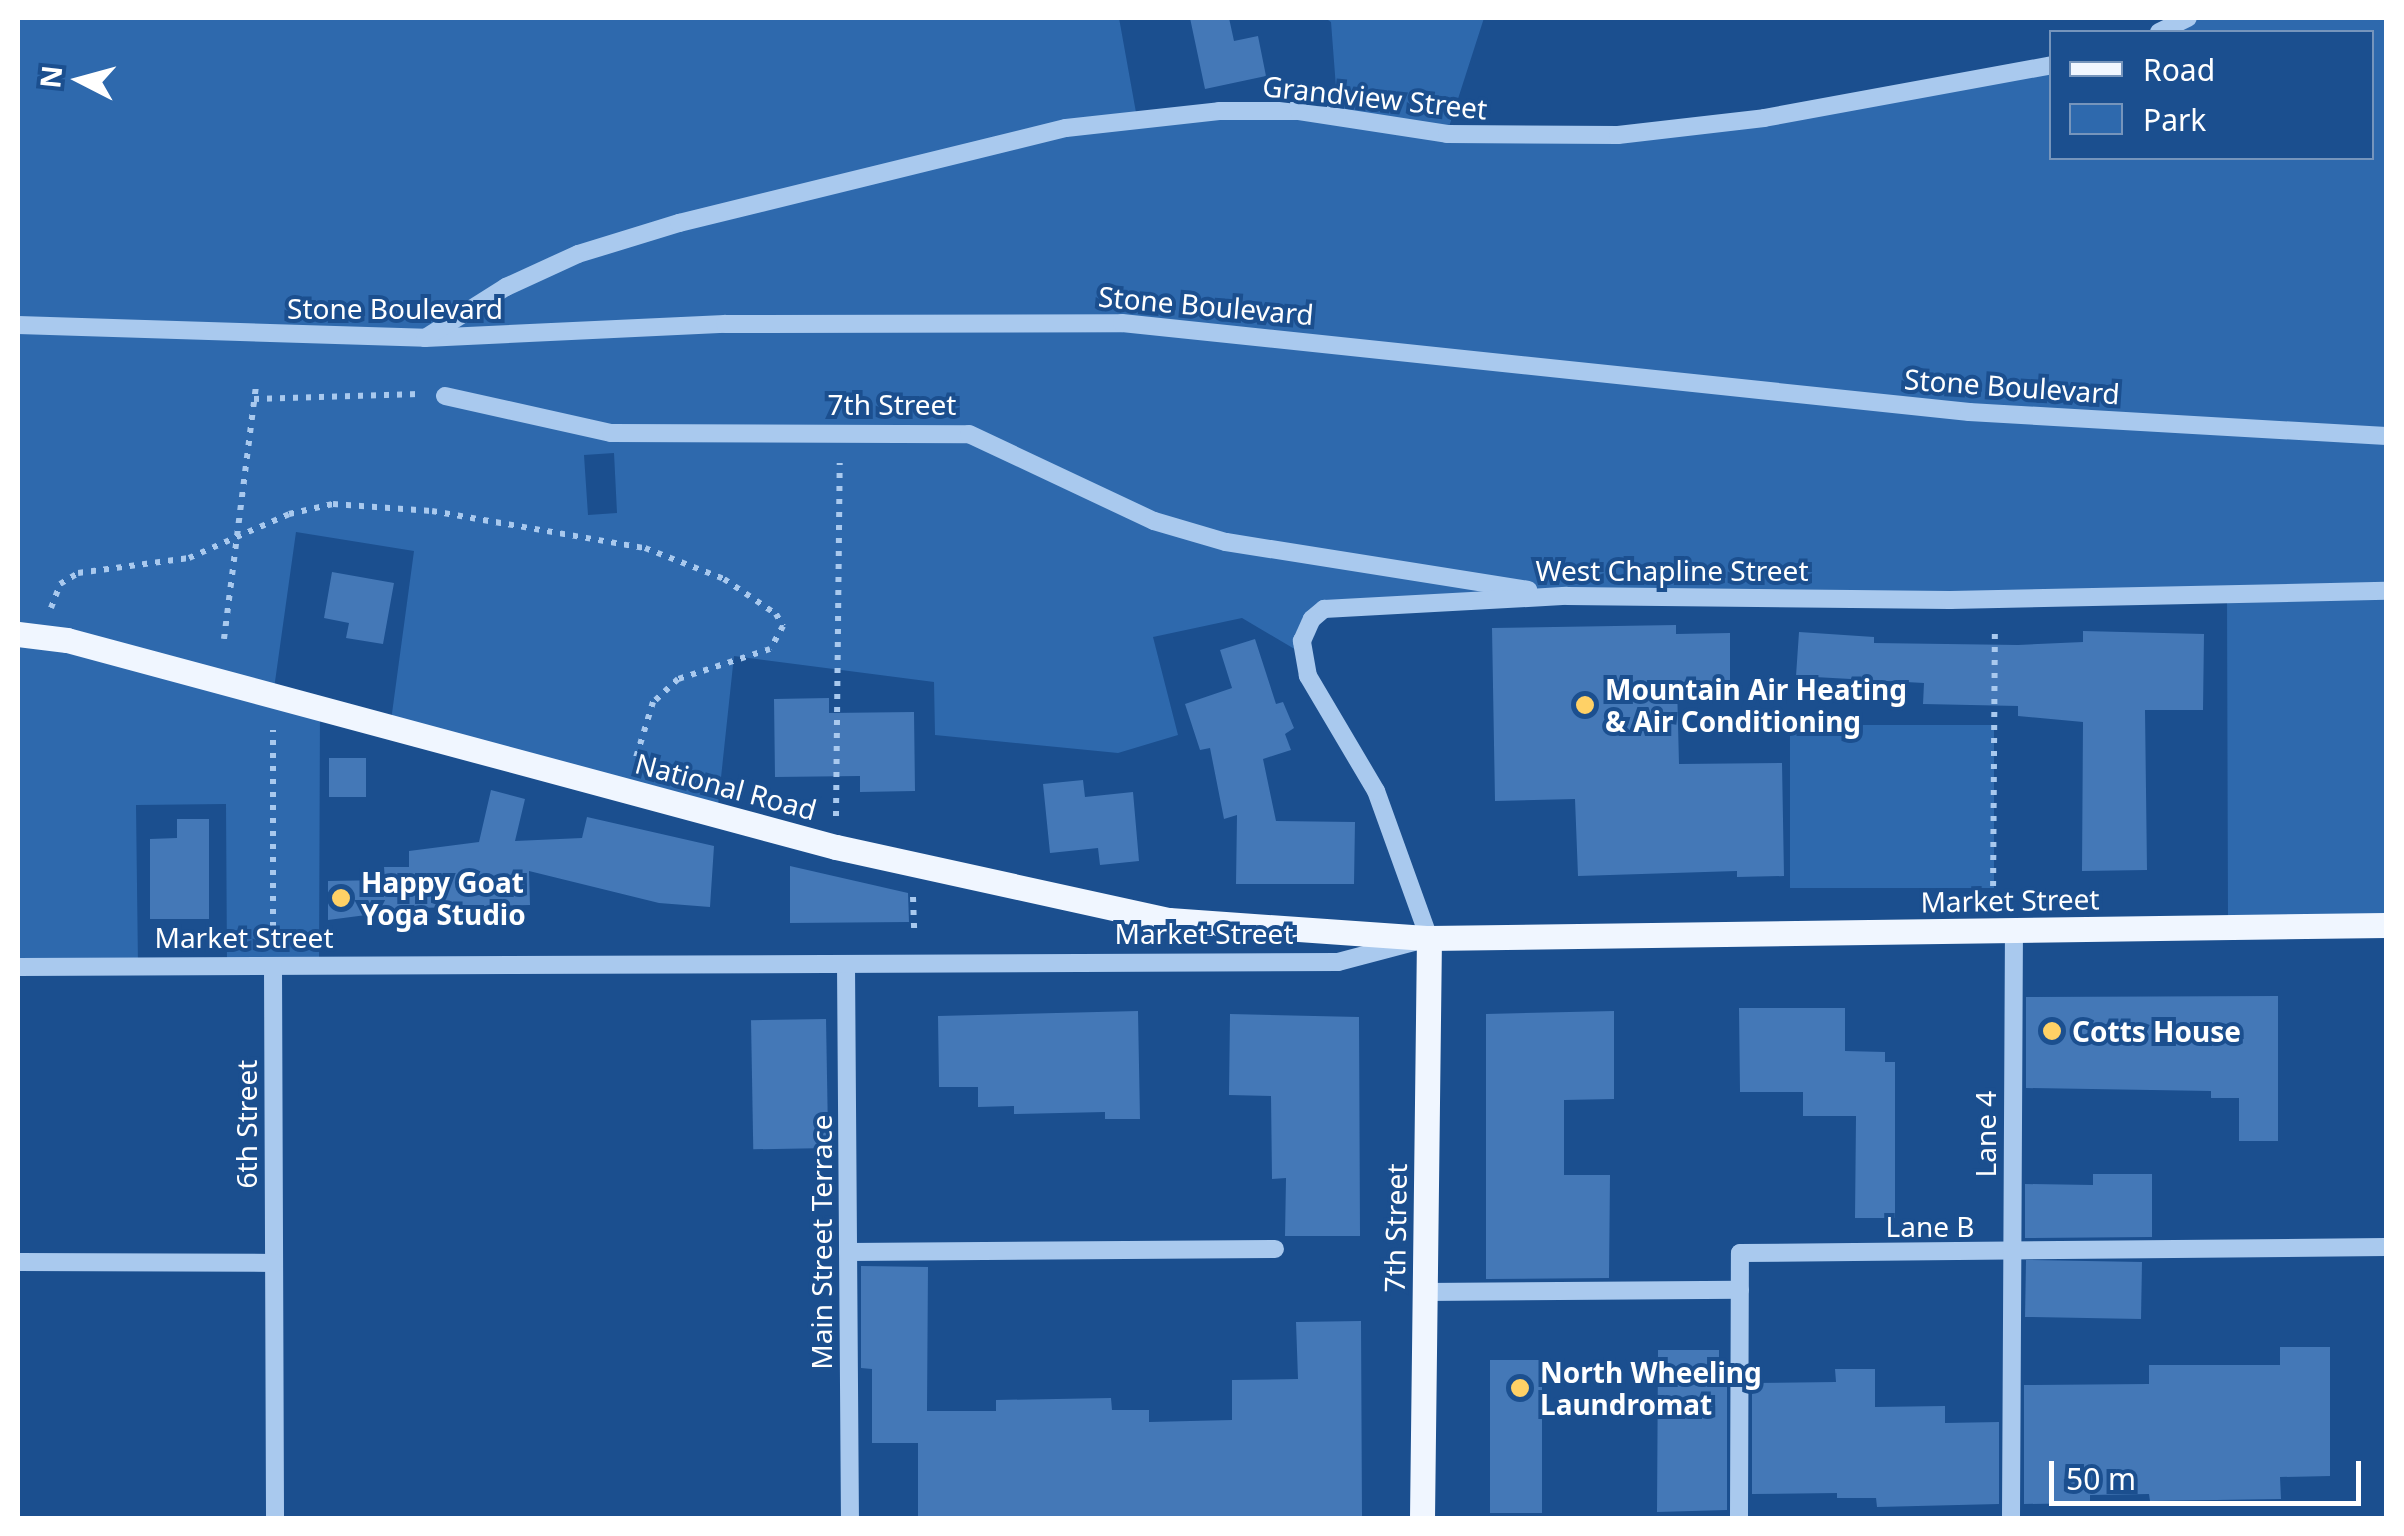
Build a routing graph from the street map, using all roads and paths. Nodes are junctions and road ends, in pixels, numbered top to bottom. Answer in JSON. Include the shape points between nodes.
{"nodes":[{"id":1,"x":2188,"y":18,"type":"edge"},
{"id":2,"x":2163,"y":30,"type":"edge"},
{"id":3,"x":2049,"y":65,"type":"edge"},
{"id":4,"x":18,"y":325,"type":"edge"},
{"id":5,"x":424,"y":338,"type":"junction"},
{"id":6,"x":256,"y":387,"type":"dead end"},
{"id":7,"x":445,"y":396,"type":"joint"},
{"id":8,"x":254,"y":399,"type":"junction"},
{"id":9,"x":840,"y":434,"type":"junction"},
{"id":10,"x":2386,"y":436,"type":"edge"},
{"id":11,"x":236,"y":540,"type":"junction"},
{"id":12,"x":2386,"y":591,"type":"edge"},
{"id":13,"x":1567,"y":596,"type":"junction"},
{"id":14,"x":1995,"y":598,"type":"junction"},
{"id":15,"x":18,"y":634,"type":"edge"},
{"id":16,"x":46,"y":638,"type":"junction"},
{"id":17,"x":224,"y":639,"type":"dead end"},
{"id":18,"x":273,"y":730,"type":"dead end"},
{"id":19,"x":629,"y":791,"type":"junction"},
{"id":20,"x":836,"y":847,"type":"junction"},
{"id":21,"x":913,"y":891,"type":"dead end"},
{"id":22,"x":2386,"y":925,"type":"edge"},
{"id":23,"x":2004,"y":930,"type":"junction"},
{"id":24,"x":914,"y":933,"type":"dead end"},
{"id":25,"x":1429,"y":938,"type":"junction"},
{"id":26,"x":846,"y":965,"type":"junction"},
{"id":27,"x":18,"y":966,"type":"edge"},
{"id":28,"x":273,"y":966,"type":"junction"},
{"id":29,"x":2386,"y":1246,"type":"edge"},
{"id":30,"x":1275,"y":1249,"type":"dead end"},
{"id":31,"x":848,"y":1252,"type":"junction"},
{"id":32,"x":2012,"y":1254,"type":"junction"},
{"id":33,"x":18,"y":1262,"type":"edge"},
{"id":34,"x":274,"y":1263,"type":"junction"},
{"id":35,"x":1740,"y":1290,"type":"junction"},
{"id":36,"x":1424,"y":1292,"type":"junction"},
{"id":37,"x":275,"y":1518,"type":"edge"},
{"id":38,"x":850,"y":1518,"type":"edge"},
{"id":39,"x":1422,"y":1518,"type":"edge"},
{"id":40,"x":1739,"y":1518,"type":"edge"},
{"id":41,"x":2011,"y":1518,"type":"edge"}],
"edges":[{"from":1,"to":2,"type":"street"},
{"from":3,"to":5,"type":"street","name":"Grandview Street","via":[[1764,118],[1618,136],[1526,140],[1447,134],[1300,111],[1219,111],[1066,128],[578,254],[506,286]]},
{"from":4,"to":5,"type":"street","name":"Stone Boulevard"},
{"from":5,"to":10,"type":"street","name":"Stone Boulevard","via":[[744,324],[1122,323],[1969,412]]},
{"from":6,"to":8,"type":"path"},
{"from":7,"to":8,"type":"path"},
{"from":7,"to":9,"type":"street","name":"7th Street","via":[[582,430]]},
{"from":8,"to":11,"type":"path"},
{"from":9,"to":13,"type":"street","name":"7th Street","via":[[969,434],[1154,521],[1226,542]]},
{"from":9,"to":20,"type":"path"},
{"from":11,"to":16,"type":"path","via":[[140,568],[78,573],[53,595]]},
{"from":11,"to":17,"type":"path"},
{"from":11,"to":19,"type":"path","via":[[289,514],[333,504],[432,511],[663,554],[724,579],[776,614],[781,637],[770,649],[678,678],[653,702],[641,724]]},
{"from":12,"to":14,"type":"street","name":"West Chapline Street"},
{"from":13,"to":14,"type":"street","name":"West Chapline Street"},
{"from":13,"to":25,"type":"street","name":"West Chapline Street","via":[[1344,604],[1324,609],[1306,627],[1308,676],[1376,791]]},
{"from":14,"to":23,"type":"path"},
{"from":15,"to":16,"type":"main road","name":"National Road"},
{"from":16,"to":19,"type":"main road","name":"National Road"},
{"from":18,"to":28,"type":"path"},
{"from":19,"to":20,"type":"main road","name":"National Road"},
{"from":20,"to":25,"type":"main road","name":"National Road","via":[[1169,920]]},
{"from":21,"to":24,"type":"path"},
{"from":22,"to":23,"type":"main road","name":"Market Street"},
{"from":23,"to":25,"type":"main road","name":"Market Street"},
{"from":23,"to":32,"type":"street","name":"Lane 4"},
{"from":25,"to":26,"type":"street","name":"Market Street","via":[[1338,962]]},
{"from":25,"to":36,"type":"main road","name":"7th Street"},
{"from":26,"to":28,"type":"street","name":"Market Street"},
{"from":26,"to":31,"type":"street","name":"Main Street Terrace"},
{"from":27,"to":28,"type":"street","name":"Market Street"},
{"from":28,"to":34,"type":"street","name":"6th Street"},
{"from":29,"to":32,"type":"street","name":"Lane B"},
{"from":30,"to":31,"type":"street"},
{"from":31,"to":38,"type":"street","name":"Main Street Terrace"},
{"from":32,"to":35,"type":"street","name":"Lane B","via":[[1740,1252]]},
{"from":32,"to":41,"type":"street","name":"Lane 4"},
{"from":33,"to":34,"type":"street"},
{"from":34,"to":37,"type":"street","name":"6th Street"},
{"from":35,"to":36,"type":"street"},
{"from":35,"to":40,"type":"street","name":"Lane B"},
{"from":36,"to":39,"type":"main road","name":"7th Street"}]}
